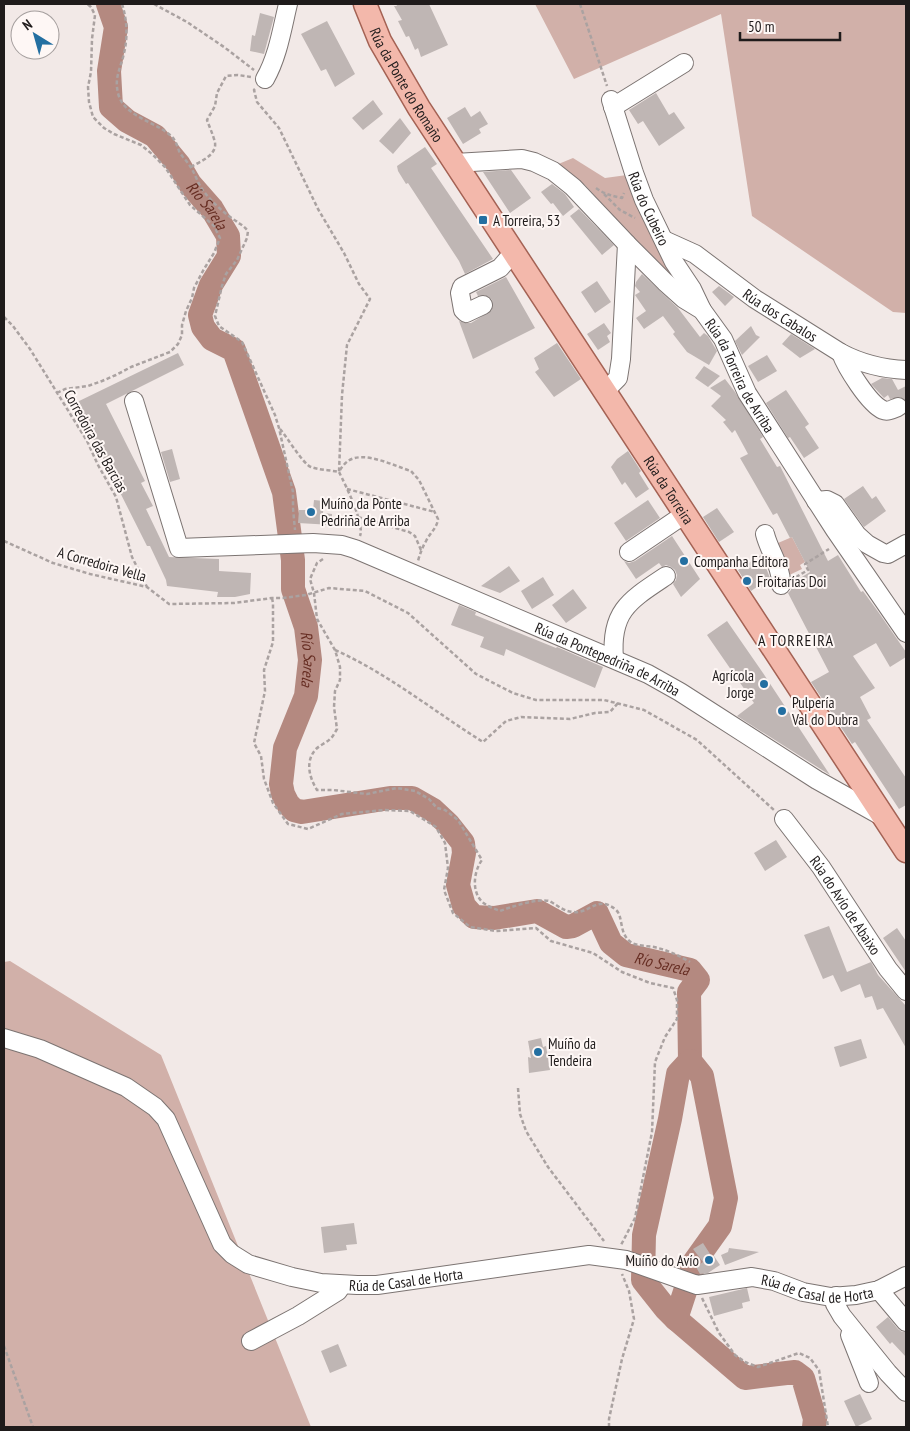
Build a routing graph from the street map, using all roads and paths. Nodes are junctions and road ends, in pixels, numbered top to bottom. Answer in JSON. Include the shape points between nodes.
{"nodes":[{"id":1,"x":87,"y":4,"type":"edge"},
{"id":2,"x":122,"y":4,"type":"edge"},
{"id":3,"x":154,"y":4,"type":"edge"},
{"id":4,"x":288,"y":4,"type":"edge"},
{"id":5,"x":365,"y":4,"type":"edge"},
{"id":6,"x":580,"y":4,"type":"edge"},
{"id":7,"x":684,"y":63,"type":"dead end"},
{"id":8,"x":265,"y":79,"type":"junction"},
{"id":9,"x":612,"y":103,"type":"junction"},
{"id":10,"x":455,"y":163,"type":"junction"},
{"id":11,"x":191,"y":166,"type":"junction"},
{"id":12,"x":596,"y":187,"type":"dead end"},
{"id":13,"x":626,"y":190,"type":"dead end"},
{"id":14,"x":603,"y":193,"type":"junction"},
{"id":15,"x":641,"y":221,"type":"dead end"},
{"id":16,"x":664,"y":240,"type":"junction"},
{"id":17,"x":627,"y":244,"type":"junction"},
{"id":18,"x":514,"y":252,"type":"junction"},
{"id":19,"x":483,"y":305,"type":"dead end"},
{"id":20,"x":702,"y":310,"type":"junction"},
{"id":21,"x":4,"y":317,"type":"edge"},
{"id":22,"x":841,"y":353,"type":"junction"},
{"id":23,"x":906,"y":370,"type":"edge"},
{"id":24,"x":605,"y":391,"type":"junction"},
{"id":25,"x":57,"y":393,"type":"junction"},
{"id":26,"x":134,"y":401,"type":"dead end"},
{"id":27,"x":898,"y":407,"type":"dead end"},
{"id":28,"x":279,"y":428,"type":"junction"},
{"id":29,"x":339,"y":472,"type":"junction"},
{"id":30,"x":347,"y":489,"type":"junction"},
{"id":31,"x":816,"y":501,"type":"junction"},
{"id":32,"x":435,"y":512,"type":"junction"},
{"id":33,"x":685,"y":514,"type":"junction"},
{"id":34,"x":358,"y":517,"type":"junction"},
{"id":35,"x":294,"y":520,"type":"dead end"},
{"id":36,"x":765,"y":534,"type":"dead end"},
{"id":37,"x":4,"y":541,"type":"edge"},
{"id":38,"x":906,"y":544,"type":"edge"},
{"id":39,"x":348,"y":547,"type":"junction"},
{"id":40,"x":421,"y":550,"type":"junction"},
{"id":41,"x":825,"y":551,"type":"dead end"},
{"id":42,"x":629,"y":552,"type":"dead end"},
{"id":43,"x":415,"y":574,"type":"junction"},
{"id":44,"x":666,"y":576,"type":"dead end"},
{"id":45,"x":788,"y":581,"type":"joint"},
{"id":46,"x":147,"y":587,"type":"junction"},
{"id":47,"x":314,"y":593,"type":"junction"},
{"id":48,"x":272,"y":598,"type":"junction"},
{"id":49,"x":906,"y":633,"type":"edge"},
{"id":50,"x":335,"y":650,"type":"junction"},
{"id":51,"x":614,"y":658,"type":"junction"},
{"id":52,"x":618,"y":703,"type":"junction"},
{"id":53,"x":884,"y":817,"type":"junction"},
{"id":54,"x":784,"y":819,"type":"joint"},
{"id":55,"x":906,"y":851,"type":"edge"},
{"id":56,"x":690,"y":962,"type":"dead end"},
{"id":57,"x":906,"y":991,"type":"edge"},
{"id":58,"x":4,"y":1038,"type":"edge"},
{"id":59,"x":518,"y":1088,"type":"dead end"},
{"id":60,"x":622,"y":1259,"type":"junction"},
{"id":61,"x":906,"y":1276,"type":"edge"},
{"id":62,"x":342,"y":1284,"type":"junction"},
{"id":63,"x":695,"y":1284,"type":"junction"},
{"id":64,"x":879,"y":1290,"type":"junction"},
{"id":65,"x":836,"y":1296,"type":"junction"},
{"id":66,"x":842,"y":1316,"type":"junction"},
{"id":67,"x":906,"y":1322,"type":"edge"},
{"id":68,"x":251,"y":1341,"type":"dead end"},
{"id":69,"x":4,"y":1346,"type":"edge"},
{"id":70,"x":869,"y":1383,"type":"dead end"},
{"id":71,"x":906,"y":1392,"type":"edge"},
{"id":72,"x":33,"y":1427,"type":"edge"},
{"id":73,"x":609,"y":1427,"type":"edge"},
{"id":74,"x":828,"y":1427,"type":"edge"}],
"edges":[{"from":1,"to":25,"type":"path","via":[[95,15],[92,72],[88,86],[88,102],[93,117],[104,128],[152,154],[165,167],[190,205],[214,226],[220,238],[194,288],[182,335],[170,352],[102,381],[65,388]]},
{"from":2,"to":11,"type":"path","via":[[126,14],[126,36],[116,81],[121,102],[137,116],[171,135]]},
{"from":3,"to":8,"type":"path","via":[[217,42]]},
{"from":4,"to":8,"type":"street","via":[[276,54]]},
{"from":5,"to":10,"type":"main road","name":"Rúa da Ponte do Romaño","via":[[390,61]]},
{"from":6,"to":9,"type":"path"},
{"from":7,"to":9,"type":"street"},
{"from":8,"to":11,"type":"path","via":[[226,76],[207,120],[215,140],[214,150]]},
{"from":8,"to":29,"type":"path","via":[[254,90],[257,102],[279,128],[318,209],[370,299],[347,345]]},
{"from":9,"to":16,"type":"street","name":"Rúa do Cubeiro","via":[[644,200]]},
{"from":10,"to":17,"type":"street","name":"Rúa da Torreira de Arriba","via":[[522,159],[544,166],[573,187]]},
{"from":10,"to":18,"type":"main road","name":"Rúa da Torreira"},
{"from":11,"to":28,"type":"path","via":[[204,192],[248,230],[237,260],[226,274],[215,316],[219,326],[242,342]]},
{"from":12,"to":14,"type":"path"},
{"from":13,"to":14,"type":"path","via":[[622,198]]},
{"from":14,"to":15,"type":"path","via":[[620,210]]},
{"from":16,"to":20,"type":"street","name":"Rúa do Cubeiro"},
{"from":16,"to":22,"type":"street","name":"Rúa dos Cabalos","via":[[695,254],[755,299]]},
{"from":17,"to":20,"type":"street","name":"Rúa da Torreira de Arriba","via":[[684,299]]},
{"from":17,"to":24,"type":"street","via":[[621,359],[618,378]]},
{"from":18,"to":19,"type":"street","via":[[500,268],[462,287],[462,310],[466,313]]},
{"from":18,"to":24,"type":"main road","name":"Rúa da Torreira"},
{"from":20,"to":31,"type":"street","name":"Rúa da Torreira de Arriba","via":[[723,339],[746,393]]},
{"from":21,"to":25,"type":"path","name":"Corredoira das Barcias","via":[[30,349]]},
{"from":22,"to":23,"type":"street","name":"Rúa dos Cabalos","via":[[853,360]]},
{"from":22,"to":27,"type":"street","via":[[852,375],[877,406],[889,411]]},
{"from":24,"to":33,"type":"main road","name":"Rúa da Torreira"},
{"from":25,"to":46,"type":"path","name":"Corredoira das Barcias","via":[[116,497],[132,557]]},
{"from":26,"to":39,"type":"street","name":"Rúa da Pontepedriña de Arriba","via":[[179,548],[313,543]]},
{"from":28,"to":29,"type":"path","via":[[308,467]]},
{"from":28,"to":35,"type":"path","via":[[293,492]]},
{"from":29,"to":30,"type":"path"},
{"from":29,"to":32,"type":"path","via":[[347,461],[356,457],[370,457],[411,471],[420,480]]},
{"from":30,"to":32,"type":"path"},
{"from":30,"to":34,"type":"path"},
{"from":31,"to":38,"type":"street","via":[[827,500],[835,504],[857,535],[883,553],[888,554]]},
{"from":31,"to":49,"type":"street","name":"Rúa da Torreira de Arriba"},
{"from":32,"to":40,"type":"path","via":[[437,526]]},
{"from":33,"to":42,"type":"street"},
{"from":33,"to":53,"type":"main road","name":"Rúa da Torreira"},
{"from":34,"to":39,"type":"path","via":[[362,532]]},
{"from":34,"to":40,"type":"path","via":[[409,532],[415,536]]},
{"from":36,"to":45,"type":"street","via":[[782,576]]},
{"from":37,"to":46,"type":"path","name":"A Corredoira Vella","via":[[53,563]]},
{"from":39,"to":43,"type":"street","name":"Rúa da Pontepedriña de Arriba"},
{"from":39,"to":47,"type":"path","via":[[317,563],[310,579]]},
{"from":40,"to":43,"type":"path"},
{"from":41,"to":45,"type":"path","via":[[805,564],[808,570]]},
{"from":43,"to":51,"type":"street","name":"Rúa da Pontepedriña de Arriba"},
{"from":44,"to":51,"type":"street","via":[[636,597],[620,614],[614,633]]},
{"from":46,"to":48,"type":"path","name":"A Corredoira Vella","via":[[170,604],[234,603]]},
{"from":47,"to":48,"type":"path","name":"A Corredoira Vella"},
{"from":47,"to":50,"type":"path","via":[[317,619]]},
{"from":47,"to":52,"type":"path","via":[[329,588],[366,591],[408,613],[476,674],[513,693],[536,700]]},
{"from":48,"to":60,"type":"path","via":[[274,642],[264,670],[265,691],[254,743],[273,803],[288,824],[308,829],[342,814],[410,811],[436,827],[445,843],[448,868],[444,890],[453,913],[470,927],[496,931],[536,928],[552,941],[593,953],[622,972],[673,988],[677,1019],[655,1062],[652,1132],[635,1218],[622,1241]]},
{"from":50,"to":52,"type":"path","via":[[484,742],[506,721],[522,717],[570,719],[610,712]]},
{"from":50,"to":56,"type":"path","via":[[340,667],[334,707],[337,729],[330,739],[316,748],[310,760],[311,781],[317,790],[367,794],[397,788],[415,791],[458,820],[466,833],[482,860],[474,878],[476,892],[484,904],[500,911],[516,905],[549,901],[574,912],[597,903],[609,905],[618,911],[625,937],[633,944],[656,947]]},
{"from":51,"to":53,"type":"street","name":"Rúa da Pontepedriña de Arriba","via":[[664,683],[817,780]]},
{"from":52,"to":54,"type":"path","via":[[644,710],[697,740]]},
{"from":53,"to":55,"type":"main road","name":"Rúa da Torreira"},
{"from":54,"to":57,"type":"street","name":"Rúa do Avío de Abaixo"},
{"from":58,"to":62,"type":"street","name":"Rúa de Casal de Horta","via":[[40,1048],[126,1087],[156,1107],[166,1119],[222,1244],[232,1254],[248,1264],[292,1277]]},
{"from":59,"to":60,"type":"path","via":[[520,1114],[535,1147],[564,1189]]},
{"from":60,"to":62,"type":"street","name":"Rúa de Casal de Horta","via":[[589,1255],[377,1285]]},
{"from":60,"to":63,"type":"street","name":"Rúa de Casal de Horta"},
{"from":60,"to":73,"type":"path","via":[[634,1319],[622,1359]]},
{"from":61,"to":64,"type":"street","name":"Rúa de Casal de Horta"},
{"from":62,"to":68,"type":"street","via":[[338,1291]]},
{"from":63,"to":65,"type":"street","name":"Rúa de Casal de Horta","via":[[752,1277],[810,1294]]},
{"from":63,"to":74,"type":"path","via":[[719,1333],[744,1362],[758,1367],[799,1353],[810,1358],[819,1370]]},
{"from":64,"to":65,"type":"street","name":"Rúa de Casal de Horta"},
{"from":64,"to":67,"type":"street"},
{"from":65,"to":66,"type":"street","via":[[835,1304]]},
{"from":66,"to":70,"type":"street"},
{"from":66,"to":71,"type":"street"},
{"from":69,"to":72,"type":"path"}]}
